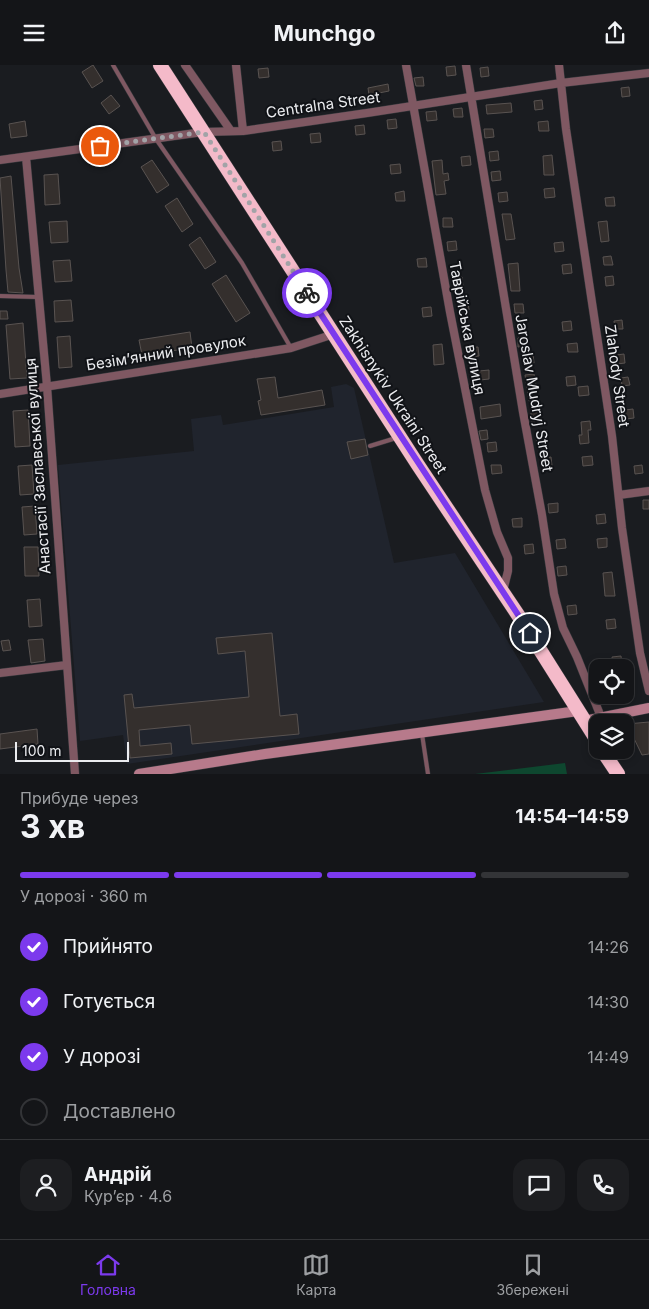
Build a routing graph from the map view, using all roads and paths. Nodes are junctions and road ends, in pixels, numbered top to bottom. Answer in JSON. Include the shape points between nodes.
{"nodes":[{"id":1,"x":114,"y":65,"type":"edge"},
{"id":2,"x":160,"y":65,"type":"edge"},
{"id":3,"x":185,"y":65,"type":"edge"},
{"id":4,"x":236,"y":65,"type":"edge"},
{"id":5,"x":406,"y":65,"type":"edge"},
{"id":6,"x":466,"y":65,"type":"edge"},
{"id":7,"x":559,"y":65,"type":"edge"},
{"id":8,"x":649,"y":73,"type":"edge"},
{"id":9,"x":561,"y":83,"type":"junction"},
{"id":10,"x":470,"y":96,"type":"junction"},
{"id":11,"x":412,"y":105,"type":"junction"},
{"id":12,"x":231,"y":131,"type":"junction"},
{"id":13,"x":243,"y":131,"type":"junction"},
{"id":14,"x":204,"y":132,"type":"junction"},
{"id":15,"x":156,"y":139,"type":"junction"},
{"id":16,"x":26,"y":157,"type":"junction"},
{"id":17,"x":0,"y":160,"type":"edge"},
{"id":18,"x":0,"y":296,"type":"edge"},
{"id":19,"x":38,"y":297,"type":"junction"},
{"id":20,"x":334,"y":334,"type":"junction"},
{"id":21,"x":291,"y":348,"type":"junction"},
{"id":22,"x":47,"y":386,"type":"junction"},
{"id":23,"x":0,"y":393,"type":"edge"},
{"id":24,"x":400,"y":436,"type":"junction"},
{"id":25,"x":370,"y":446,"type":"dead end"},
{"id":26,"x":649,"y":491,"type":"edge"},
{"id":27,"x":619,"y":495,"type":"junction"},
{"id":28,"x":503,"y":592,"type":"junction"},
{"id":29,"x":67,"y":665,"type":"junction"},
{"id":30,"x":0,"y":673,"type":"edge"},
{"id":31,"x":649,"y":691,"type":"edge"},
{"id":32,"x":649,"y":708,"type":"edge"},
{"id":33,"x":600,"y":714,"type":"edge"},
{"id":34,"x":617,"y":714,"type":"edge"},
{"id":35,"x":581,"y":716,"type":"junction"},
{"id":36,"x":589,"y":716,"type":"edge"},
{"id":37,"x":589,"y":728,"type":"edge"},
{"id":38,"x":422,"y":732,"type":"junction"},
{"id":39,"x":608,"y":759,"type":"edge"},
{"id":40,"x":75,"y":774,"type":"edge"},
{"id":41,"x":138,"y":774,"type":"edge"},
{"id":42,"x":428,"y":774,"type":"edge"},
{"id":43,"x":618,"y":774,"type":"edge"}],
"edges":[{"from":1,"to":15,"type":"lane"},
{"from":2,"to":14,"type":"highway","name":"Zakhisnykiv Ukraini Street"},
{"from":3,"to":12,"type":"street"},
{"from":4,"to":13,"type":"street"},
{"from":5,"to":11,"type":"street","name":"Таврійська вулиця"},
{"from":6,"to":10,"type":"street","name":"Jaroslav Mudryj Street"},
{"from":7,"to":9,"type":"street","name":"Zlahody Street"},
{"from":8,"to":9,"type":"street","name":"Centralna Street"},
{"from":9,"to":10,"type":"street","name":"Centralna Street"},
{"from":9,"to":27,"type":"street","name":"Zlahody Street"},
{"from":10,"to":11,"type":"street","name":"Centralna Street"},
{"from":10,"to":33,"type":"street","name":"Jaroslav Mudryj Street","via":[[554,594],[563,628]]},
{"from":11,"to":13,"type":"street","name":"Centralna Street"},
{"from":11,"to":28,"type":"street","name":"Таврійська вулиця","via":[[485,490],[508,558]]},
{"from":12,"to":13,"type":"street","name":"Centralna Street"},
{"from":12,"to":14,"type":"street","name":"Centralna Street"},
{"from":14,"to":15,"type":"street","name":"Centralna Street"},
{"from":14,"to":20,"type":"highway","name":"Zakhisnykiv Ukraini Street"},
{"from":15,"to":16,"type":"street","name":"Centralna Street"},
{"from":15,"to":21,"type":"lane","via":[[242,263]]},
{"from":16,"to":17,"type":"street","name":"Centralna Street"},
{"from":16,"to":19,"type":"street","name":"Анастасії Заславської вулиця"},
{"from":18,"to":19,"type":"lane"},
{"from":19,"to":22,"type":"street","name":"Анастасії Заславської вулиця"},
{"from":20,"to":21,"type":"street","name":"Безімʼянний провулок"},
{"from":20,"to":24,"type":"highway","name":"Zakhisnykiv Ukraini Street"},
{"from":21,"to":22,"type":"street","name":"Безімʼянний провулок"},
{"from":22,"to":23,"type":"street","name":"Безімʼянний провулок"},
{"from":22,"to":29,"type":"street","name":"Анастасії Заславської вулиця"},
{"from":24,"to":25,"type":"lane"},
{"from":24,"to":28,"type":"highway","name":"Zakhisnykiv Ukraini Street"},
{"from":26,"to":27,"type":"street"},
{"from":27,"to":31,"type":"street","name":"Zlahody Street","via":[[640,653]]},
{"from":28,"to":35,"type":"highway","name":"Zakhisnykiv Ukraini Street"},
{"from":29,"to":30,"type":"street"},
{"from":29,"to":40,"type":"street","name":"Анастасії Заславської вулиця"},
{"from":32,"to":34,"type":"main road"},
{"from":35,"to":36,"type":"main road"},
{"from":35,"to":37,"type":"highway","name":"Zakhisnykiv Ukraini Street"},
{"from":35,"to":38,"type":"main road"},
{"from":38,"to":41,"type":"main road"},
{"from":38,"to":42,"type":"lane"},
{"from":39,"to":43,"type":"highway"}]}
